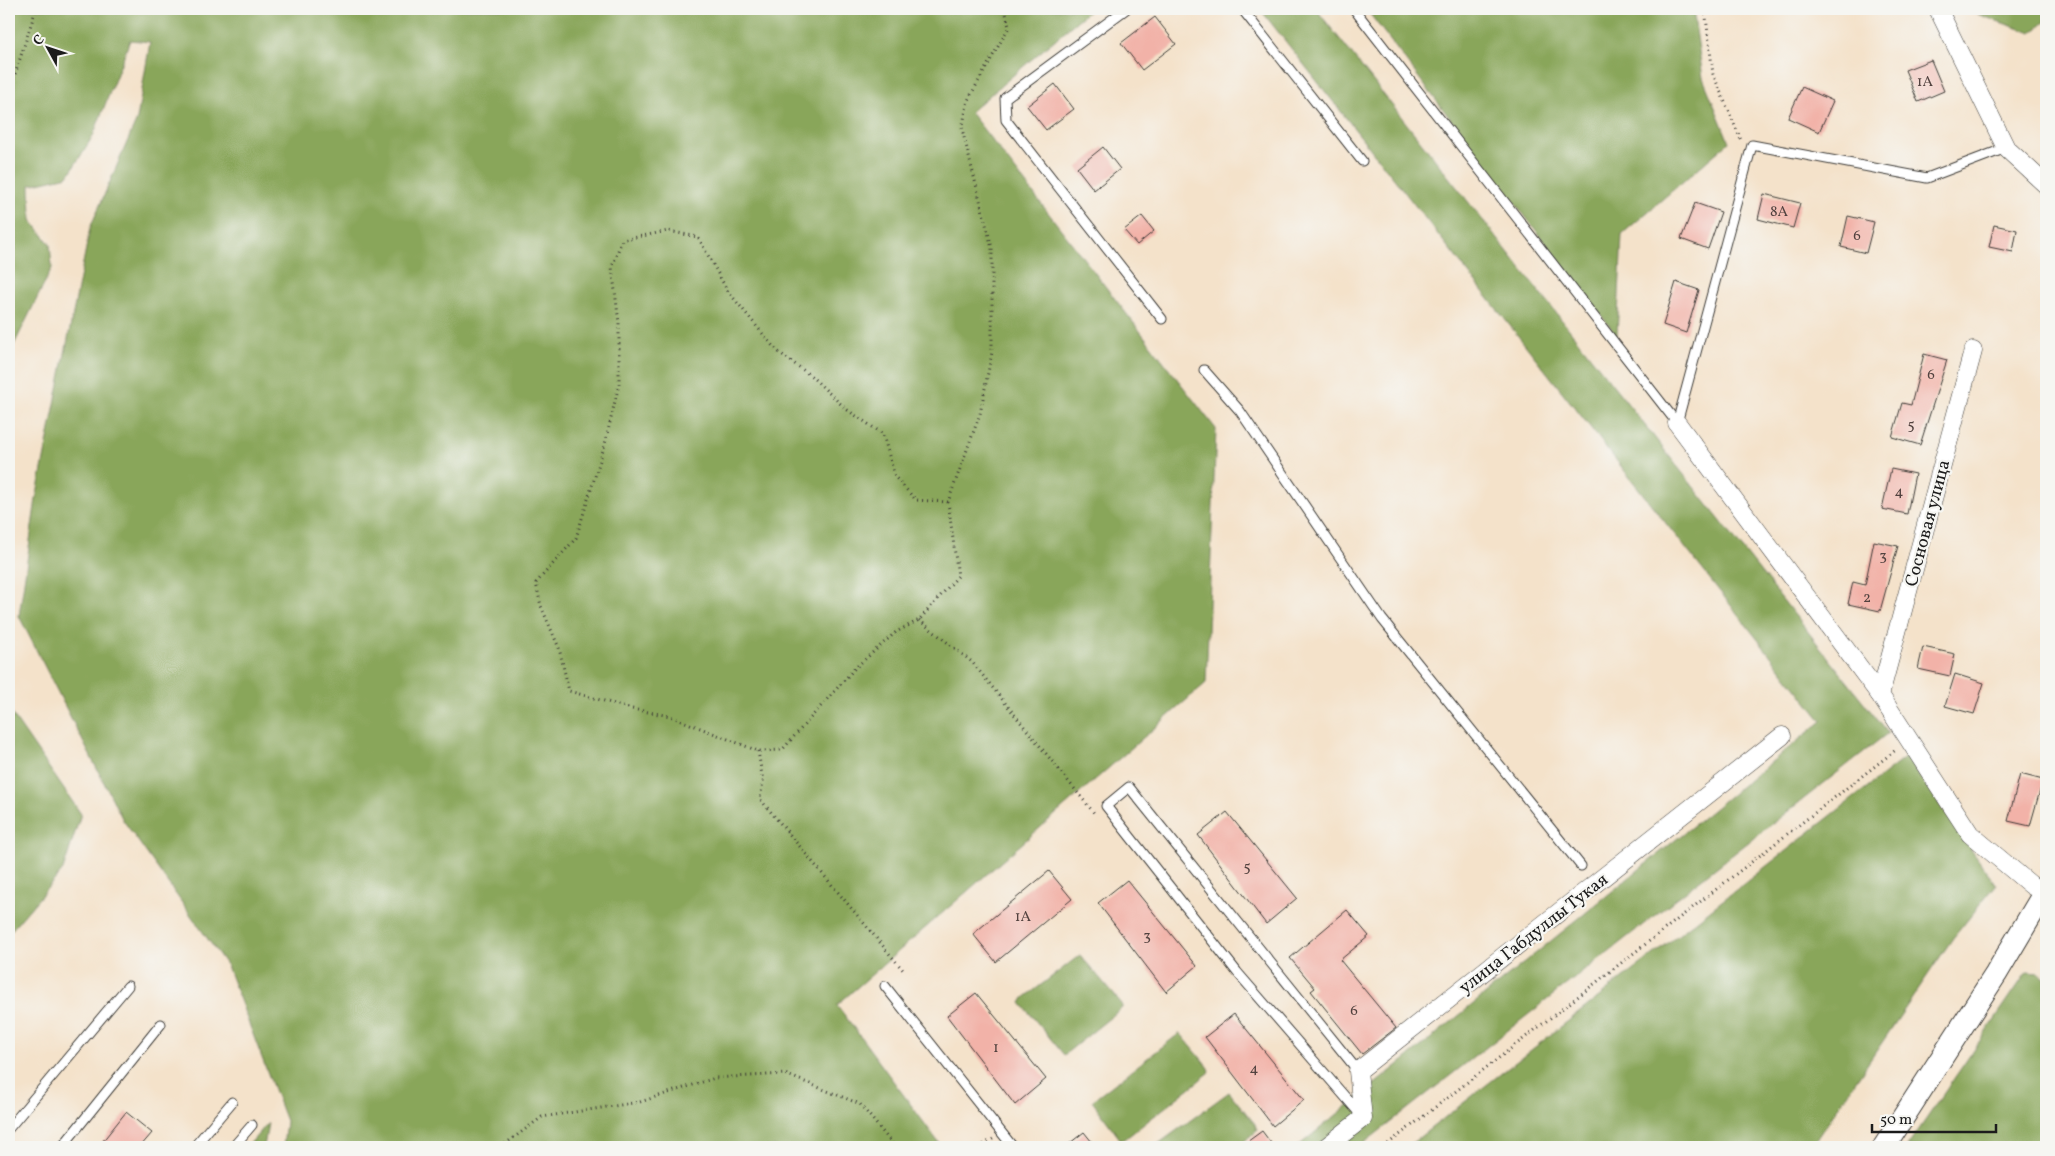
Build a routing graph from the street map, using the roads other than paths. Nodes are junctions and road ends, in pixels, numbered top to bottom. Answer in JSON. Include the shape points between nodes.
{"nodes":[{"id":1,"x":1126,"y":9,"type":"edge"},
{"id":2,"x":1242,"y":9,"type":"edge"},
{"id":3,"x":1354,"y":9,"type":"edge"},
{"id":4,"x":1938,"y":9,"type":"edge"},
{"id":5,"x":2006,"y":148,"type":"junction"},
{"id":6,"x":1362,"y":161,"type":"dead end"},
{"id":7,"x":2046,"y":185,"type":"edge"},
{"id":8,"x":1162,"y":319,"type":"dead end"},
{"id":9,"x":1973,"y":351,"type":"dead end"},
{"id":10,"x":1204,"y":370,"type":"dead end"},
{"id":11,"x":1677,"y":423,"type":"junction"},
{"id":12,"x":1880,"y":695,"type":"junction"},
{"id":13,"x":1782,"y":736,"type":"dead end"},
{"id":14,"x":1581,"y":866,"type":"dead end"},
{"id":15,"x":2046,"y":892,"type":"edge"},
{"id":16,"x":128,"y":986,"type":"dead end"},
{"id":17,"x":885,"y":986,"type":"dead end"},
{"id":18,"x":161,"y":1024,"type":"dead end"},
{"id":19,"x":1358,"y":1071,"type":"junction"},
{"id":20,"x":232,"y":1102,"type":"dead end"},
{"id":21,"x":1363,"y":1118,"type":"junction"},
{"id":22,"x":252,"y":1125,"type":"dead end"},
{"id":23,"x":9,"y":1128,"type":"edge"},
{"id":24,"x":62,"y":1147,"type":"edge"},
{"id":25,"x":194,"y":1147,"type":"edge"},
{"id":26,"x":233,"y":1147,"type":"edge"},
{"id":27,"x":1013,"y":1147,"type":"edge"},
{"id":28,"x":1326,"y":1147,"type":"edge"},
{"id":29,"x":1884,"y":1147,"type":"edge"}],
"edges":[{"from":1,"to":8,"type":"lane","via":[[1005,98],[1006,120]]},
{"from":2,"to":6,"type":"lane"},
{"from":3,"to":11,"type":"lane"},
{"from":4,"to":5,"type":"street"},
{"from":5,"to":7,"type":"street"},
{"from":5,"to":11,"type":"lane","via":[[1927,178],[1752,145]]},
{"from":9,"to":12,"type":"street","name":"Сосновая улица"},
{"from":10,"to":14,"type":"lane","via":[[1240,411],[1382,619]]},
{"from":11,"to":12,"type":"street"},
{"from":12,"to":15,"type":"street","via":[[1970,834],[2031,884]]},
{"from":13,"to":19,"type":"street","name":"улица Габдуллы Тукая"},
{"from":15,"to":29,"type":"street"},
{"from":16,"to":23,"type":"lane"},
{"from":17,"to":27,"type":"lane"},
{"from":18,"to":24,"type":"lane"},
{"from":19,"to":21,"type":"street"},
{"from":19,"to":21,"type":"lane","via":[[1129,787],[1106,806],[1236,972]]},
{"from":20,"to":25,"type":"lane"},
{"from":21,"to":28,"type":"street"},
{"from":22,"to":26,"type":"lane"}]}
